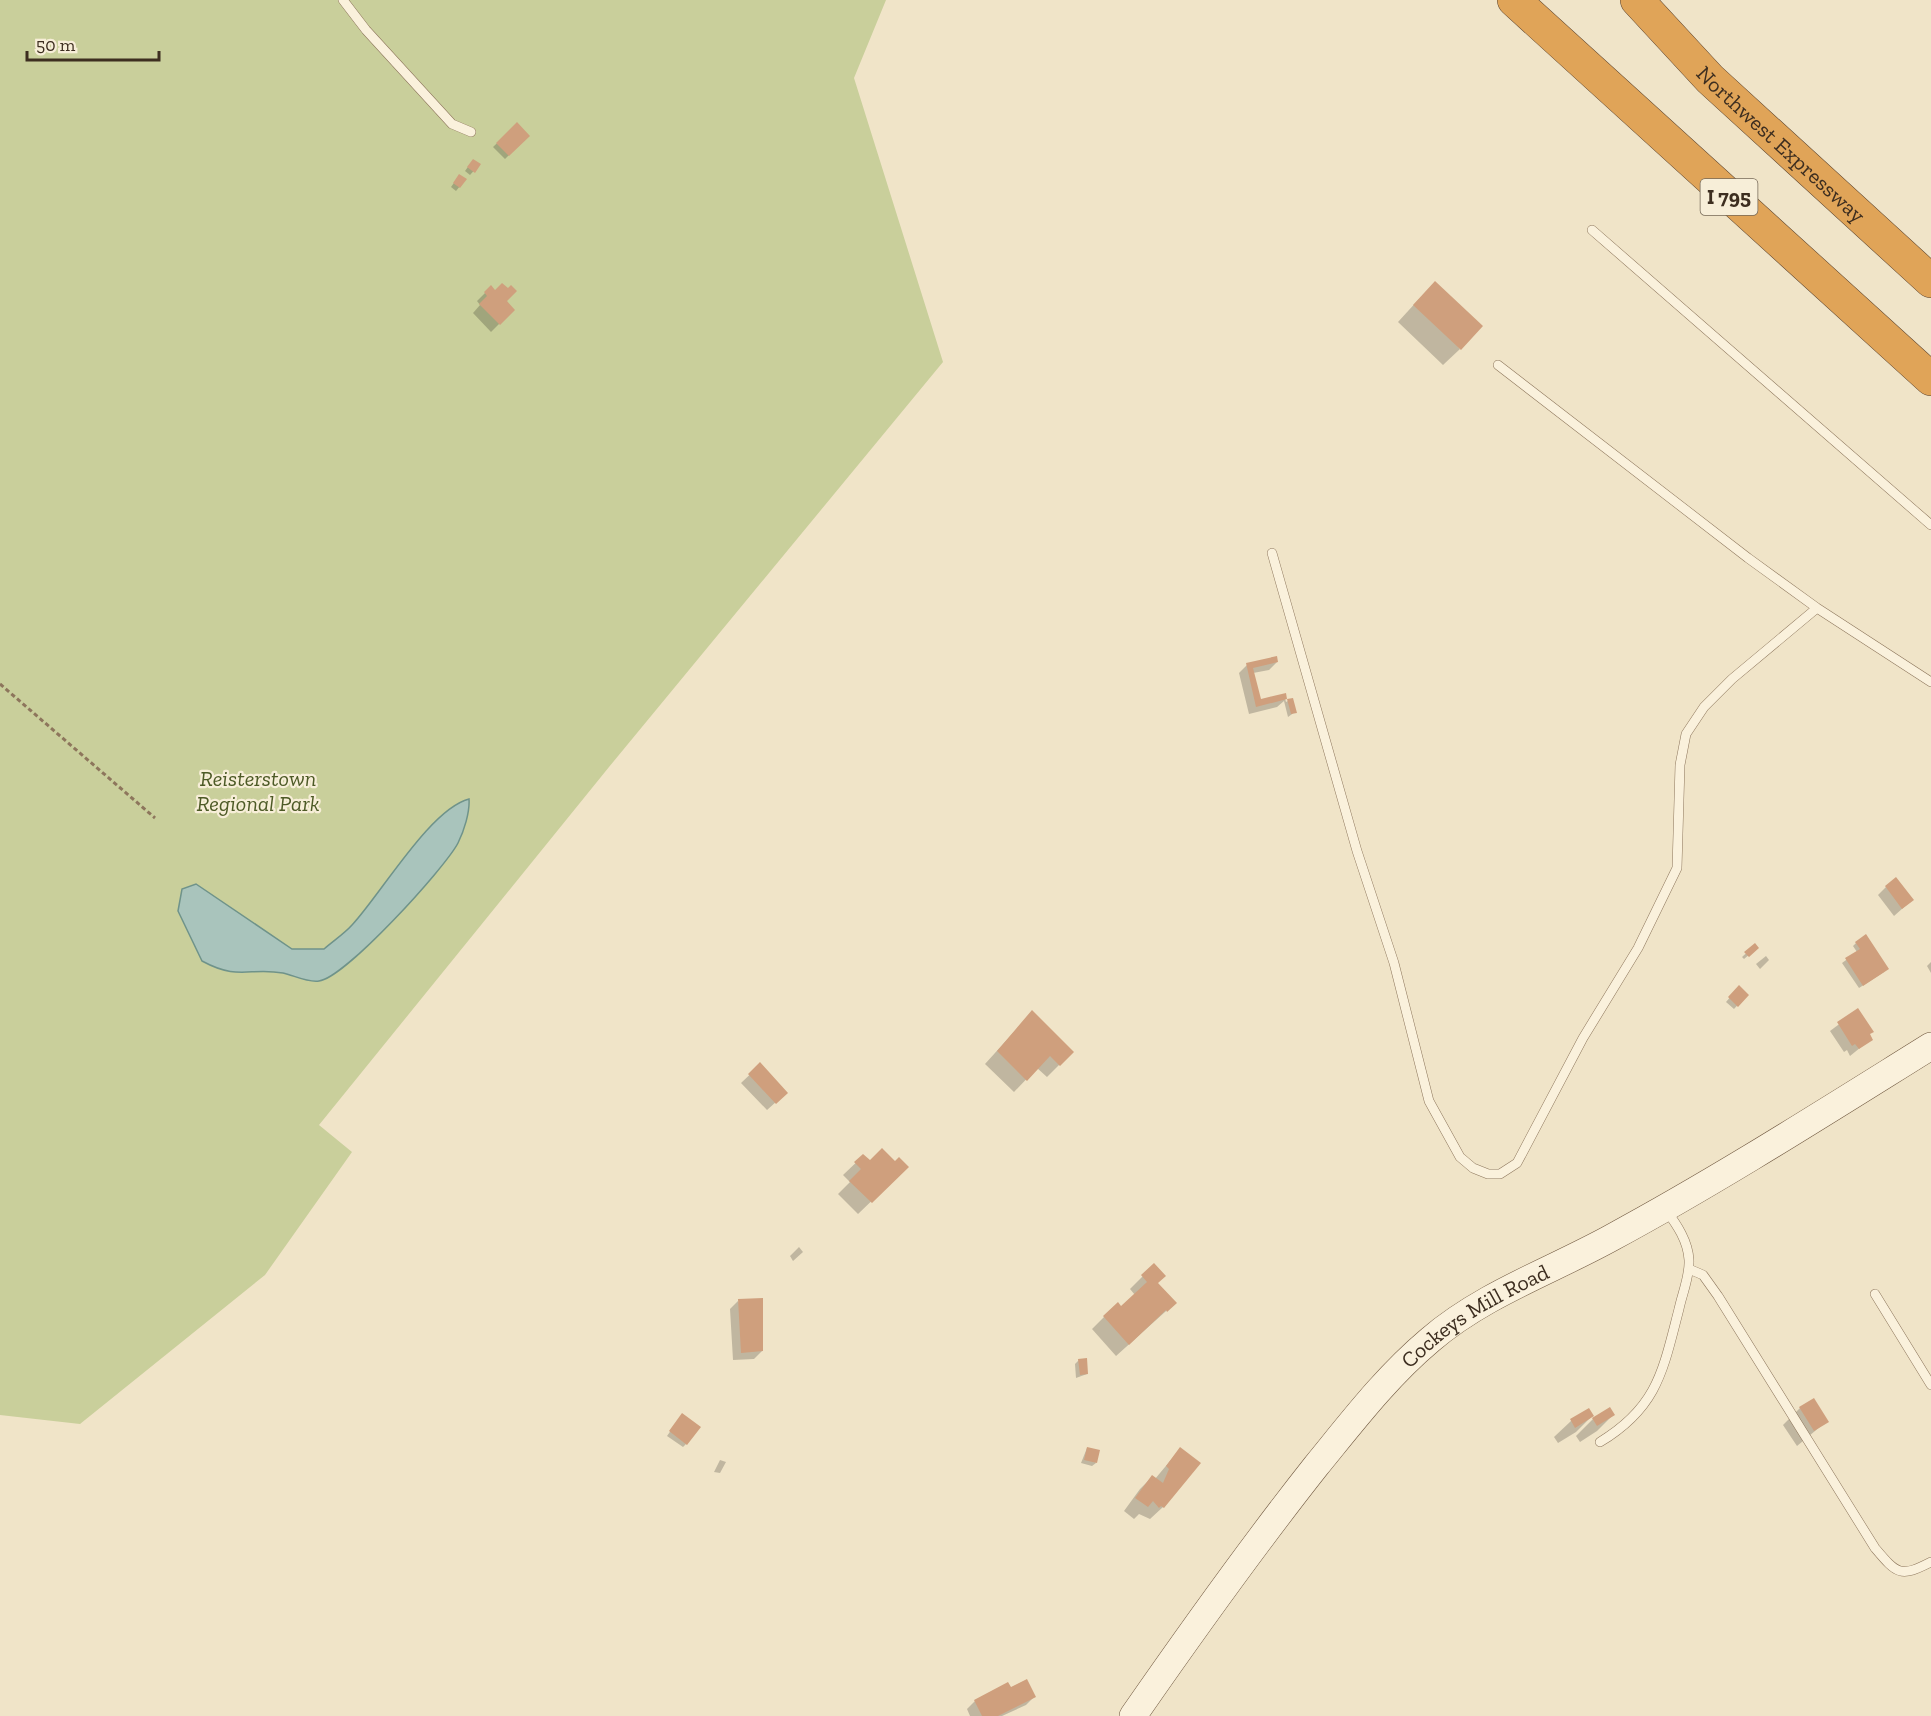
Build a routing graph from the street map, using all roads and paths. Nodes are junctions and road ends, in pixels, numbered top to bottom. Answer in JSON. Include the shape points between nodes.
{"nodes":[{"id":1,"x":343,"y":0,"type":"edge"},
{"id":2,"x":1624,"y":0,"type":"edge"},
{"id":3,"x":1637,"y":0,"type":"edge"},
{"id":4,"x":1520,"y":4,"type":"edge"},
{"id":5,"x":1710,"y":79,"type":"junction"},
{"id":6,"x":471,"y":132,"type":"dead end"},
{"id":7,"x":1592,"y":230,"type":"dead end"},
{"id":8,"x":1931,"y":281,"type":"edge"},
{"id":9,"x":1498,"y":365,"type":"dead end"},
{"id":10,"x":1931,"y":379,"type":"edge"},
{"id":11,"x":1931,"y":525,"type":"edge"},
{"id":12,"x":1272,"y":553,"type":"dead end"},
{"id":13,"x":1817,"y":608,"type":"junction"},
{"id":14,"x":1931,"y":682,"type":"edge"},
{"id":15,"x":0,"y":684,"type":"edge"},
{"id":16,"x":155,"y":818,"type":"dead end"},
{"id":17,"x":1931,"y":1046,"type":"edge"},
{"id":18,"x":1665,"y":1208,"type":"junction"},
{"id":19,"x":1689,"y":1269,"type":"junction"},
{"id":20,"x":1875,"y":1294,"type":"dead end"},
{"id":21,"x":1931,"y":1385,"type":"edge"},
{"id":22,"x":1600,"y":1442,"type":"dead end"},
{"id":23,"x":1931,"y":1562,"type":"edge"},
{"id":24,"x":1133,"y":1716,"type":"edge"}],
"edges":[{"from":1,"to":6,"type":"lane","via":[[452,124]]},
{"from":2,"to":5,"type":"highway"},
{"from":3,"to":5,"type":"highway","name":"Northwest Expressway"},
{"from":4,"to":10,"type":"highway","number":"I 795"},
{"from":5,"to":8,"type":"highway","name":"Northwest Expressway"},
{"from":7,"to":11,"type":"lane"},
{"from":9,"to":13,"type":"lane"},
{"from":12,"to":13,"type":"lane","via":[[1357,851],[1394,963],[1430,1101],[1460,1157],[1488,1174],[1500,1174],[1517,1163],[1583,1038],[1638,948],[1677,868],[1680,765],[1686,735],[1704,707],[1732,679]]},
{"from":13,"to":14,"type":"lane"},
{"from":15,"to":16,"type":"path"},
{"from":17,"to":18,"type":"street","name":"Cockeys Mill Road"},
{"from":18,"to":19,"type":"lane","via":[[1683,1237]]},
{"from":18,"to":24,"type":"street","name":"Cockeys Mill Road","via":[[1463,1316],[1399,1367],[1247,1554]]},
{"from":19,"to":22,"type":"lane","via":[[1658,1382],[1633,1420]]},
{"from":19,"to":23,"type":"lane","via":[[1703,1275],[1713,1289],[1875,1548],[1899,1572],[1906,1573]]},
{"from":20,"to":21,"type":"lane"}]}
